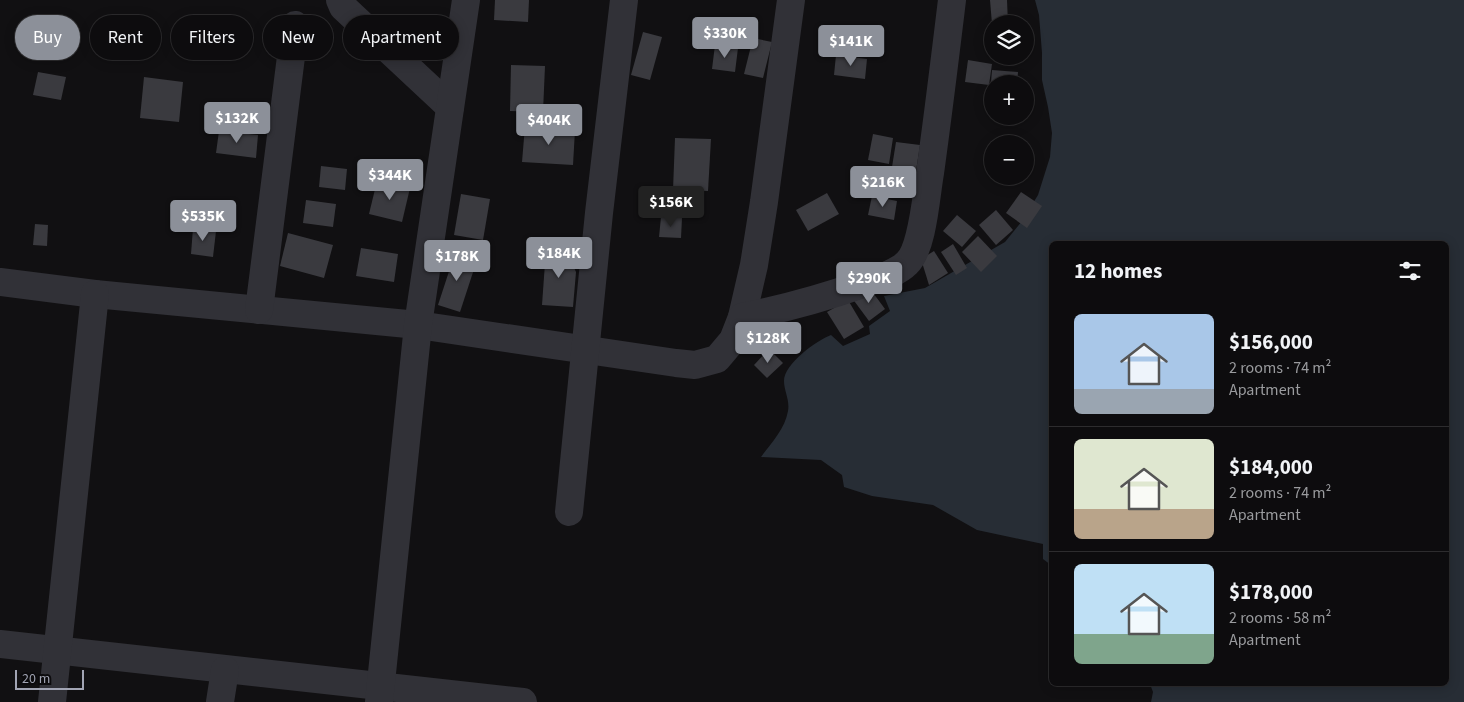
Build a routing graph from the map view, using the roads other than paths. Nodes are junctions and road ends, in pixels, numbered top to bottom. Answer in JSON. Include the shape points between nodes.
{"nodes":[{"id":1,"x":340,"y":0,"type":"edge"},
{"id":2,"x":466,"y":0,"type":"edge"},
{"id":3,"x":624,"y":0,"type":"edge"},
{"id":4,"x":791,"y":0,"type":"edge"},
{"id":5,"x":952,"y":0,"type":"edge"},
{"id":6,"x":291,"y":60,"type":"edge"},
{"id":7,"x":450,"y":107,"type":"junction"},
{"id":8,"x":0,"y":282,"type":"edge"},
{"id":9,"x":94,"y":294,"type":"junction"},
{"id":10,"x":259,"y":310,"type":"junction"},
{"id":11,"x":742,"y":317,"type":"junction"},
{"id":12,"x":418,"y":325,"type":"junction"},
{"id":13,"x":586,"y":349,"type":"junction"},
{"id":14,"x":568,"y":512,"type":"dead end"},
{"id":15,"x":0,"y":644,"type":"edge"},
{"id":16,"x":58,"y":652,"type":"junction"},
{"id":17,"x":225,"y":670,"type":"junction"},
{"id":18,"x":380,"y":694,"type":"edge"},
{"id":19,"x":52,"y":702,"type":"edge"},
{"id":20,"x":220,"y":702,"type":"edge"},
{"id":21,"x":523,"y":702,"type":"edge"}],
"edges":[{"from":1,"to":7,"type":"street","via":[[343,7]]},
{"from":2,"to":7,"type":"street"},
{"from":3,"to":13,"type":"street"},
{"from":4,"to":11,"type":"street","via":[[764,202]]},
{"from":5,"to":11,"type":"street","via":[[941,99],[916,250],[907,263],[884,277],[836,294]]},
{"from":6,"to":10,"type":"street"},
{"from":7,"to":12,"type":"street"},
{"from":8,"to":9,"type":"street"},
{"from":9,"to":10,"type":"street"},
{"from":9,"to":16,"type":"street"},
{"from":10,"to":12,"type":"street"},
{"from":11,"to":13,"type":"street","via":[[733,340],[717,360],[694,365]]},
{"from":12,"to":13,"type":"street"},
{"from":12,"to":18,"type":"street"},
{"from":13,"to":14,"type":"street"},
{"from":15,"to":16,"type":"street"},
{"from":16,"to":17,"type":"street"},
{"from":16,"to":19,"type":"street"},
{"from":17,"to":18,"type":"street"},
{"from":17,"to":20,"type":"street"},
{"from":18,"to":21,"type":"street"}]}
